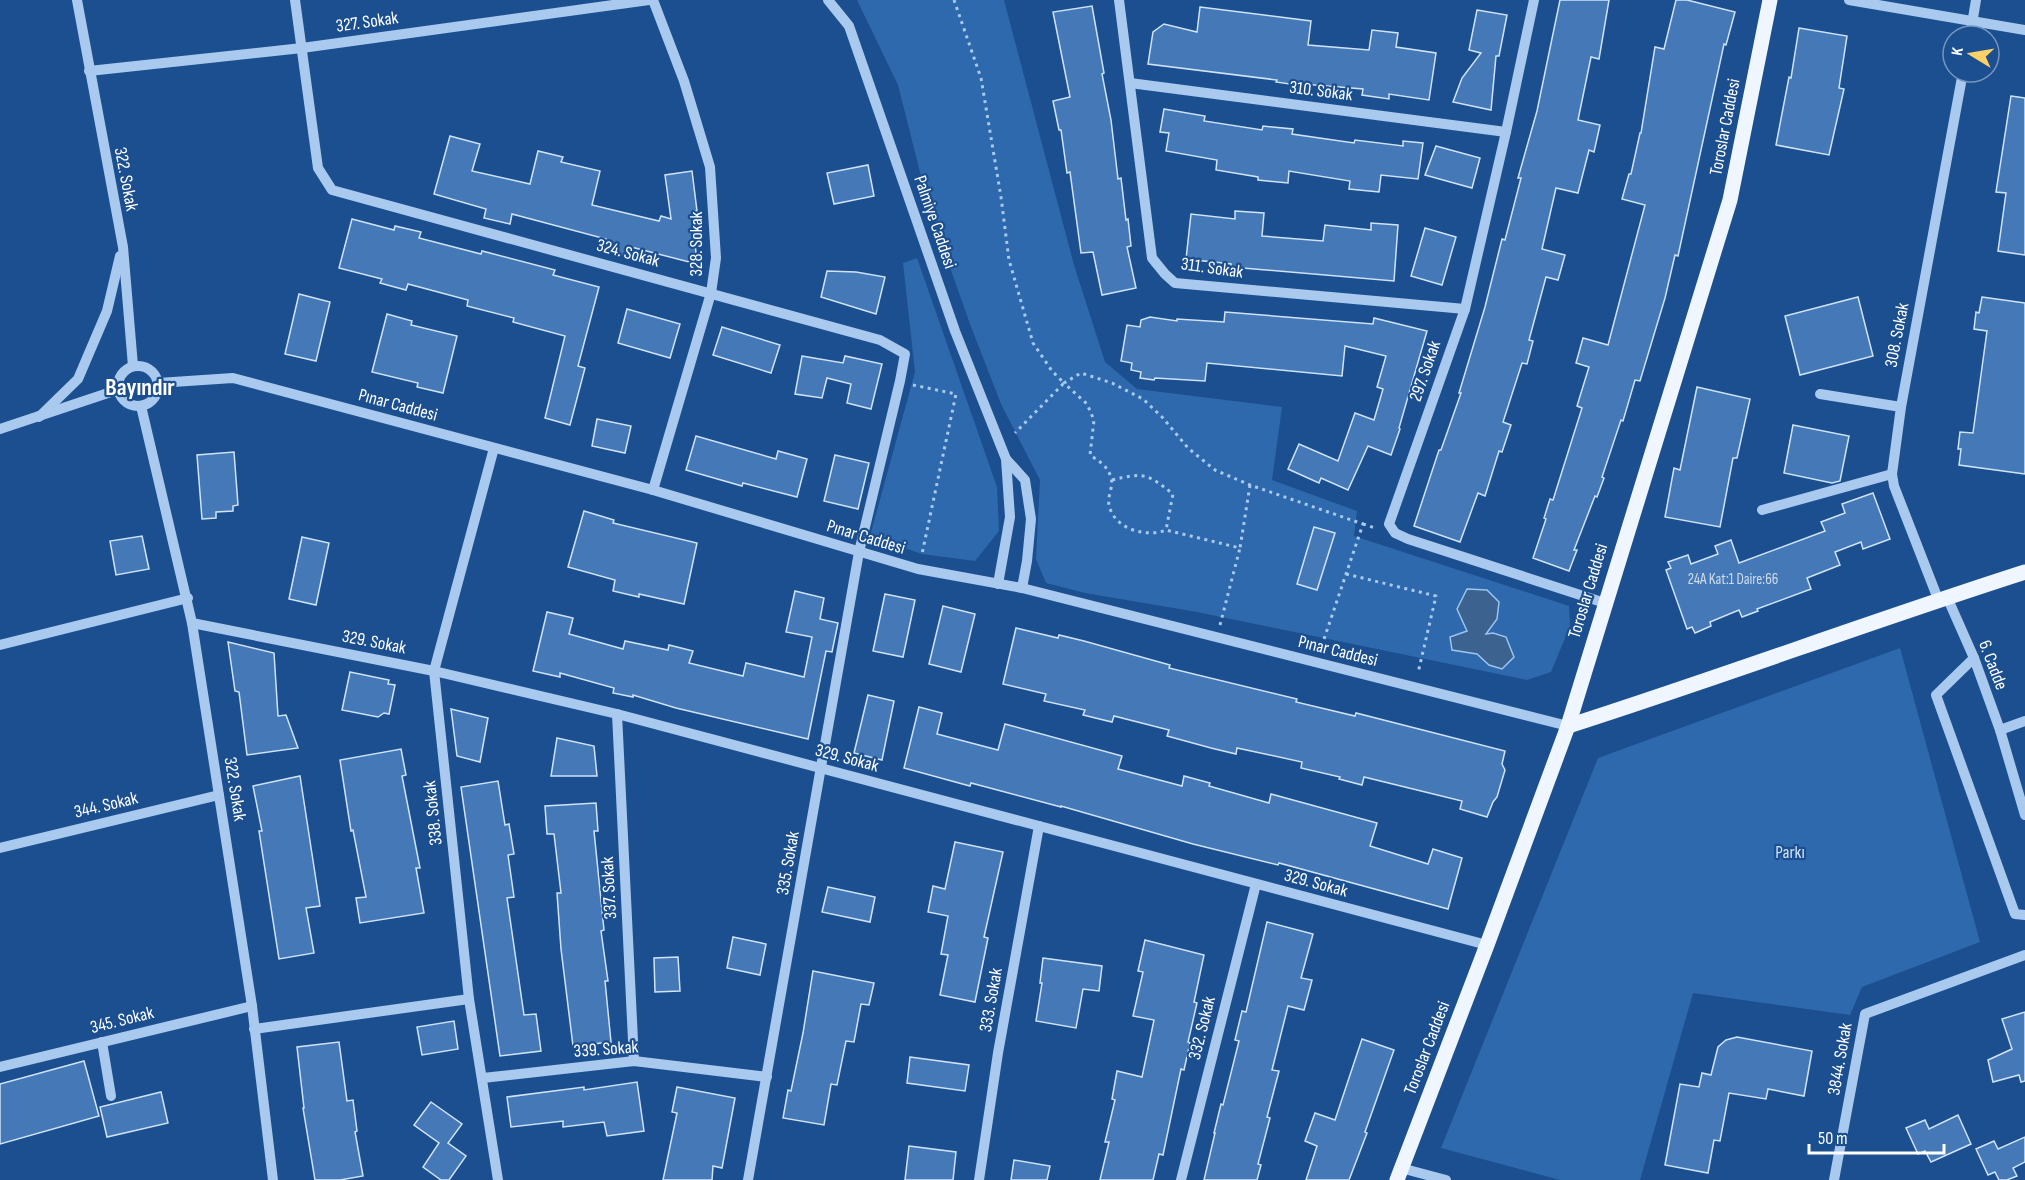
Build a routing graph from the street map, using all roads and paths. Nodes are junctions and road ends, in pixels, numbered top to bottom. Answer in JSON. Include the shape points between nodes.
{"nodes":[{"id":1,"x":77,"y":0,"type":"edge"},
{"id":2,"x":295,"y":0,"type":"edge"},
{"id":3,"x":651,"y":0,"type":"edge"},
{"id":4,"x":828,"y":0,"type":"edge"},
{"id":5,"x":954,"y":0,"type":"edge"},
{"id":6,"x":1119,"y":0,"type":"edge"},
{"id":7,"x":1534,"y":0,"type":"edge"},
{"id":8,"x":1770,"y":0,"type":"edge"},
{"id":9,"x":1849,"y":0,"type":"edge"},
{"id":10,"x":1976,"y":0,"type":"edge"},
{"id":11,"x":1972,"y":20,"type":"junction"},
{"id":12,"x":1972,"y":24,"type":"edge"},
{"id":13,"x":2025,"y":30,"type":"edge"},
{"id":14,"x":302,"y":48,"type":"junction"},
{"id":15,"x":89,"y":71,"type":"junction"},
{"id":16,"x":1130,"y":83,"type":"junction"},
{"id":17,"x":1961,"y":84,"type":"edge"},
{"id":18,"x":1506,"y":132,"type":"junction"},
{"id":19,"x":123,"y":247,"type":"junction"},
{"id":20,"x":711,"y":293,"type":"junction"},
{"id":21,"x":1465,"y":309,"type":"junction"},
{"id":22,"x":134,"y":366,"type":"junction"},
{"id":23,"x":158,"y":383,"type":"junction"},
{"id":24,"x":1064,"y":383,"type":"junction"},
{"id":25,"x":912,"y":385,"type":"dead end"},
{"id":26,"x":117,"y":390,"type":"junction"},
{"id":27,"x":1820,"y":394,"type":"dead end"},
{"id":28,"x":141,"y":406,"type":"junction"},
{"id":29,"x":1901,"y":407,"type":"junction"},
{"id":30,"x":39,"y":417,"type":"junction"},
{"id":31,"x":0,"y":429,"type":"edge"},
{"id":32,"x":1016,"y":432,"type":"dead end"},
{"id":33,"x":494,"y":448,"type":"junction"},
{"id":34,"x":1006,"y":459,"type":"junction"},
{"id":35,"x":1892,"y":474,"type":"junction"},
{"id":36,"x":1112,"y":480,"type":"junction"},
{"id":37,"x":1250,"y":485,"type":"junction"},
{"id":38,"x":653,"y":490,"type":"junction"},
{"id":39,"x":1762,"y":510,"type":"dead end"},
{"id":40,"x":1166,"y":530,"type":"junction"},
{"id":41,"x":1240,"y":548,"type":"junction"},
{"id":42,"x":859,"y":552,"type":"junction"},
{"id":43,"x":922,"y":554,"type":"dead end"},
{"id":44,"x":2025,"y":572,"type":"edge"},
{"id":45,"x":1346,"y":574,"type":"junction"},
{"id":46,"x":998,"y":584,"type":"junction"},
{"id":47,"x":1022,"y":588,"type":"junction"},
{"id":48,"x":188,"y":598,"type":"junction"},
{"id":49,"x":1943,"y":598,"type":"junction"},
{"id":50,"x":1605,"y":603,"type":"junction"},
{"id":51,"x":192,"y":623,"type":"junction"},
{"id":52,"x":1216,"y":638,"type":"junction"},
{"id":53,"x":0,"y":645,"type":"edge"},
{"id":54,"x":1974,"y":658,"type":"junction"},
{"id":55,"x":1316,"y":663,"type":"junction"},
{"id":56,"x":434,"y":671,"type":"junction"},
{"id":57,"x":1414,"y":687,"type":"junction"},
{"id":58,"x":617,"y":714,"type":"junction"},
{"id":59,"x":2025,"y":721,"type":"edge"},
{"id":60,"x":1568,"y":726,"type":"junction"},
{"id":61,"x":2000,"y":730,"type":"junction"},
{"id":62,"x":822,"y":768,"type":"junction"},
{"id":63,"x":219,"y":795,"type":"junction"},
{"id":64,"x":2025,"y":815,"type":"edge"},
{"id":65,"x":1039,"y":826,"type":"junction"},
{"id":66,"x":0,"y":848,"type":"edge"},
{"id":67,"x":1256,"y":884,"type":"junction"},
{"id":68,"x":2025,"y":915,"type":"edge"},
{"id":69,"x":1487,"y":945,"type":"junction"},
{"id":70,"x":2025,"y":955,"type":"edge"},
{"id":71,"x":469,"y":999,"type":"junction"},
{"id":72,"x":252,"y":1006,"type":"junction"},
{"id":73,"x":254,"y":1029,"type":"junction"},
{"id":74,"x":102,"y":1042,"type":"junction"},
{"id":75,"x":634,"y":1061,"type":"junction"},
{"id":76,"x":0,"y":1066,"type":"edge"},
{"id":77,"x":767,"y":1077,"type":"junction"},
{"id":78,"x":483,"y":1078,"type":"junction"},
{"id":79,"x":111,"y":1096,"type":"dead end"},
{"id":80,"x":1399,"y":1174,"type":"edge"},
{"id":81,"x":273,"y":1180,"type":"edge"},
{"id":82,"x":498,"y":1180,"type":"edge"},
{"id":83,"x":748,"y":1180,"type":"edge"},
{"id":84,"x":979,"y":1180,"type":"edge"},
{"id":85,"x":1181,"y":1180,"type":"edge"},
{"id":86,"x":1446,"y":1180,"type":"edge"},
{"id":87,"x":1834,"y":1180,"type":"edge"}],
"edges":[{"from":1,"to":15,"type":"street","name":"322. Sokak"},
{"from":2,"to":14,"type":"street","name":"324. Sokak"},
{"from":3,"to":14,"type":"street","name":"327. Sokak"},
{"from":3,"to":20,"type":"street","name":"328. Sokak","via":[[684,81],[710,167],[716,258]]},
{"from":4,"to":34,"type":"street","name":"Palmiye Caddesi","via":[[849,26],[955,331]]},
{"from":5,"to":24,"type":"path","via":[[981,78],[1009,260],[1033,343]]},
{"from":6,"to":16,"type":"street","name":"311. Sokak"},
{"from":7,"to":18,"type":"street","name":"297. Sokak"},
{"from":8,"to":50,"type":"main road","name":"Toroslar Caddesi","via":[[1730,200]]},
{"from":9,"to":11,"type":"street"},
{"from":10,"to":11,"type":"street"},
{"from":11,"to":12,"type":"street"},
{"from":11,"to":13,"type":"street"},
{"from":14,"to":15,"type":"street","name":"327. Sokak"},
{"from":14,"to":20,"type":"street","name":"324. Sokak","via":[[318,168],[333,190]]},
{"from":15,"to":19,"type":"street","name":"322. Sokak"},
{"from":16,"to":18,"type":"street","name":"310. Sokak"},
{"from":16,"to":21,"type":"street","name":"311. Sokak","via":[[1152,258],[1175,283]]},
{"from":17,"to":29,"type":"street","name":"308. Sokak"},
{"from":18,"to":21,"type":"street","name":"297. Sokak"},
{"from":19,"to":22,"type":"street","name":"322. Sokak"},
{"from":19,"to":30,"type":"street","via":[[106,311],[78,380]]},
{"from":20,"to":38,"type":"street","name":"328. Sokak"},
{"from":20,"to":42,"type":"street","name":"324. Sokak","via":[[880,340],[905,354]]},
{"from":21,"to":50,"type":"street","name":"297. Sokak","via":[[1389,524],[1395,533],[1408,539]]},
{"from":22,"to":23,"type":"street","via":[[152,371]]},
{"from":22,"to":26,"type":"street","via":[[123,372]]},
{"from":23,"to":28,"type":"street","via":[[156,395]]},
{"from":23,"to":33,"type":"street","name":"Pınar Caddesi","via":[[233,378]]},
{"from":24,"to":32,"type":"path"},
{"from":24,"to":36,"type":"path","via":[[1087,404],[1094,420],[1090,454],[1106,466]]},
{"from":24,"to":37,"type":"path","via":[[1081,373],[1143,399],[1188,448],[1215,470]]},
{"from":25,"to":43,"type":"path","via":[[956,394]]},
{"from":26,"to":28,"type":"street","via":[[129,405]]},
{"from":26,"to":30,"type":"street"},
{"from":27,"to":29,"type":"street"},
{"from":28,"to":48,"type":"street","name":"322. Sokak"},
{"from":29,"to":35,"type":"street","name":"308. Sokak"},
{"from":30,"to":31,"type":"street"},
{"from":33,"to":38,"type":"street","name":"Pınar Caddesi"},
{"from":33,"to":56,"type":"street","name":"338. Sokak"},
{"from":34,"to":46,"type":"street","name":"Palmiye Caddesi","via":[[1010,518]]},
{"from":34,"to":47,"type":"street","name":"Palmiye Caddesi","via":[[1025,480],[1031,519]]},
{"from":35,"to":39,"type":"street"},
{"from":35,"to":49,"type":"street","name":"308. Sokak"},
{"from":36,"to":40,"type":"path","via":[[1109,505],[1119,523],[1134,531],[1156,534]]},
{"from":36,"to":40,"type":"path","via":[[1136,474],[1154,478],[1173,494]]},
{"from":37,"to":41,"type":"path"},
{"from":37,"to":45,"type":"path","via":[[1363,524]]},
{"from":38,"to":42,"type":"street","name":"Pınar Caddesi"},
{"from":40,"to":41,"type":"path"},
{"from":41,"to":52,"type":"path"},
{"from":42,"to":46,"type":"street","name":"Pınar Caddesi","via":[[918,569]]},
{"from":42,"to":62,"type":"street","name":"335. Sokak"},
{"from":44,"to":49,"type":"main road"},
{"from":45,"to":55,"type":"path"},
{"from":45,"to":57,"type":"path","via":[[1436,596]]},
{"from":46,"to":47,"type":"street","name":"Pınar Caddesi"},
{"from":47,"to":52,"type":"street","name":"Pınar Caddesi"},
{"from":48,"to":51,"type":"street","name":"322. Sokak"},
{"from":48,"to":53,"type":"street"},
{"from":49,"to":54,"type":"street","name":"6. Cadde"},
{"from":49,"to":60,"type":"main road"},
{"from":50,"to":60,"type":"main road","name":"Toroslar Caddesi"},
{"from":51,"to":56,"type":"street","name":"329. Sokak"},
{"from":51,"to":63,"type":"street","name":"322. Sokak"},
{"from":52,"to":55,"type":"street","name":"Pınar Caddesi"},
{"from":54,"to":61,"type":"street","name":"6. Cadde"},
{"from":54,"to":68,"type":"street","via":[[1936,695],[2015,914]]},
{"from":55,"to":57,"type":"street","name":"Pınar Caddesi"},
{"from":56,"to":58,"type":"street","name":"329. Sokak"},
{"from":56,"to":71,"type":"street","name":"338. Sokak"},
{"from":57,"to":60,"type":"street","name":"Pınar Caddesi"},
{"from":58,"to":62,"type":"street","name":"329. Sokak"},
{"from":58,"to":75,"type":"street","name":"337. Sokak"},
{"from":59,"to":61,"type":"street"},
{"from":60,"to":69,"type":"main road","name":"Toroslar Caddesi"},
{"from":61,"to":64,"type":"street","name":"6. Cadde"},
{"from":62,"to":65,"type":"street","name":"329. Sokak"},
{"from":62,"to":77,"type":"street","name":"335. Sokak"},
{"from":63,"to":66,"type":"street","name":"344. Sokak"},
{"from":63,"to":72,"type":"street","name":"322. Sokak"},
{"from":65,"to":67,"type":"street","name":"329. Sokak"},
{"from":65,"to":84,"type":"street","name":"333. Sokak"},
{"from":67,"to":69,"type":"street","name":"329. Sokak"},
{"from":67,"to":85,"type":"street","name":"332. Sokak"},
{"from":69,"to":80,"type":"main road","name":"Toroslar Caddesi"},
{"from":70,"to":87,"type":"street","name":"3844. Sokak","via":[[1865,1014]]},
{"from":71,"to":73,"type":"street"},
{"from":71,"to":78,"type":"street","name":"338. Sokak"},
{"from":72,"to":73,"type":"street","name":"322. Sokak"},
{"from":72,"to":74,"type":"street","name":"345. Sokak"},
{"from":73,"to":81,"type":"street","name":"322. Sokak"},
{"from":74,"to":76,"type":"street","name":"345. Sokak"},
{"from":74,"to":79,"type":"street"},
{"from":75,"to":77,"type":"street","name":"339. Sokak"},
{"from":75,"to":78,"type":"street","name":"339. Sokak"},
{"from":77,"to":83,"type":"street","name":"335. Sokak"},
{"from":78,"to":82,"type":"street","name":"338. Sokak"},
{"from":80,"to":86,"type":"street"}]}
